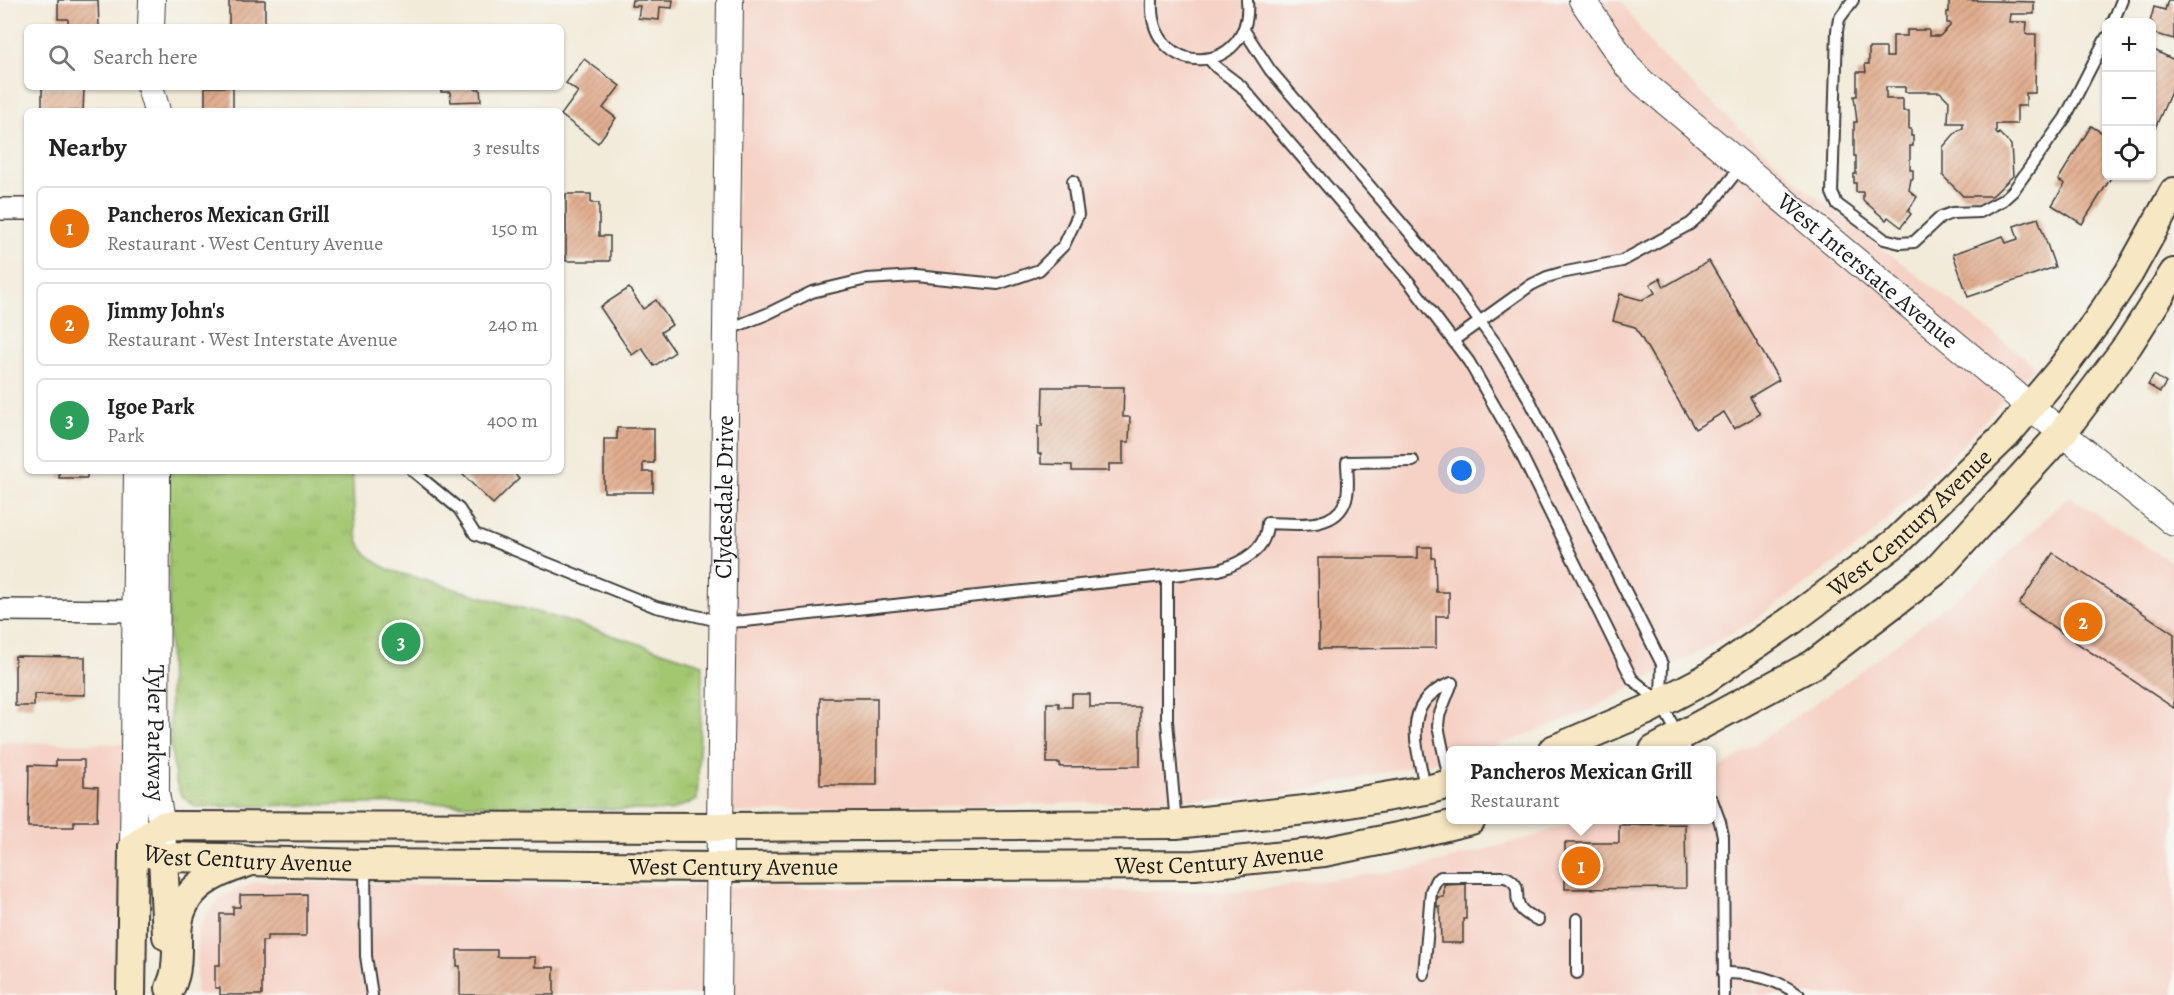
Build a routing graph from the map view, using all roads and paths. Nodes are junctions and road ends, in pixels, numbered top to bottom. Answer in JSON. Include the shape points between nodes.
{"nodes":[{"id":1,"x":152,"y":0,"type":"edge"},
{"id":2,"x":730,"y":0,"type":"edge"},
{"id":3,"x":1152,"y":0,"type":"edge"},
{"id":4,"x":1247,"y":0,"type":"edge"},
{"id":5,"x":1582,"y":0,"type":"edge"},
{"id":6,"x":1852,"y":0,"type":"edge"},
{"id":7,"x":2122,"y":0,"type":"edge"},
{"id":8,"x":2115,"y":18,"type":"edge"},
{"id":9,"x":151,"y":24,"type":"edge"},
{"id":10,"x":1244,"y":30,"type":"junction"},
{"id":11,"x":2102,"y":46,"type":"edge"},
{"id":12,"x":1209,"y":59,"type":"junction"},
{"id":13,"x":1742,"y":165,"type":"junction"},
{"id":14,"x":1073,"y":181,"type":"dead end"},
{"id":15,"x":2174,"y":192,"type":"edge"},
{"id":16,"x":0,"y":209,"type":"edge"},
{"id":17,"x":24,"y":209,"type":"edge"},
{"id":18,"x":2174,"y":273,"type":"edge"},
{"id":19,"x":1480,"y":322,"type":"junction"},
{"id":20,"x":727,"y":331,"type":"junction"},
{"id":21,"x":1454,"y":340,"type":"junction"},
{"id":22,"x":2032,"y":407,"type":"junction"},
{"id":23,"x":2062,"y":433,"type":"junction"},
{"id":24,"x":1413,"y":461,"type":"dead end"},
{"id":25,"x":137,"y":474,"type":"edge"},
{"id":26,"x":157,"y":474,"type":"edge"},
{"id":27,"x":417,"y":474,"type":"edge"},
{"id":28,"x":2174,"y":523,"type":"edge"},
{"id":29,"x":1167,"y":576,"type":"junction"},
{"id":30,"x":0,"y":610,"type":"edge"},
{"id":31,"x":146,"y":611,"type":"junction"},
{"id":32,"x":724,"y":622,"type":"junction"},
{"id":33,"x":1660,"y":703,"type":"junction"},
{"id":34,"x":1683,"y":744,"type":"edge"},
{"id":35,"x":1563,"y":746,"type":"edge"},
{"id":36,"x":1442,"y":786,"type":"edge"},
{"id":37,"x":1716,"y":811,"type":"edge"},
{"id":38,"x":1176,"y":824,"type":"junction"},
{"id":39,"x":1451,"y":824,"type":"edge"},
{"id":40,"x":162,"y":826,"type":"junction"},
{"id":41,"x":720,"y":827,"type":"junction"},
{"id":42,"x":133,"y":848,"type":"junction"},
{"id":43,"x":163,"y":857,"type":"junction"},
{"id":44,"x":250,"y":861,"type":"junction"},
{"id":45,"x":365,"y":864,"type":"junction"},
{"id":46,"x":719,"y":867,"type":"junction"},
{"id":47,"x":1538,"y":920,"type":"dead end"},
{"id":48,"x":1577,"y":920,"type":"dead end"},
{"id":49,"x":1577,"y":973,"type":"dead end"},
{"id":50,"x":1723,"y":973,"type":"junction"},
{"id":51,"x":1424,"y":974,"type":"dead end"},
{"id":52,"x":170,"y":992,"type":"edge"},
{"id":53,"x":131,"y":995,"type":"edge"},
{"id":54,"x":372,"y":995,"type":"edge"},
{"id":55,"x":718,"y":995,"type":"edge"},
{"id":56,"x":1724,"y":995,"type":"edge"},
{"id":57,"x":1799,"y":995,"type":"edge"}],
"edges":[{"from":1,"to":9,"type":"street"},
{"from":2,"to":20,"type":"street","name":"Clydesdale Drive"},
{"from":3,"to":12,"type":"lane","via":[[1151,16],[1164,44],[1177,54]]},
{"from":4,"to":10,"type":"lane"},
{"from":5,"to":13,"type":"street","name":"West Interstate Avenue","via":[[1642,82]]},
{"from":6,"to":11,"type":"lane","via":[[1839,19],[1837,31],[1832,193],[1837,204],[1874,232],[1900,243],[1914,242],[1941,217],[1980,212],[2013,191],[2065,118]]},
{"from":7,"to":8,"type":"lane"},
{"from":10,"to":12,"type":"lane","via":[[1236,44]]},
{"from":10,"to":19,"type":"lane","via":[[1270,70],[1445,274]]},
{"from":12,"to":21,"type":"lane","via":[[1241,86]]},
{"from":13,"to":19,"type":"lane","via":[[1708,208],[1682,228],[1622,261],[1547,277]]},
{"from":13,"to":22,"type":"street","name":"West Interstate Avenue"},
{"from":14,"to":20,"type":"lane","via":[[1078,215],[1064,245],[1039,270],[998,284],[915,276],[867,279],[812,292]]},
{"from":15,"to":22,"type":"main road","name":"West Century Avenue","via":[[2098,320]]},
{"from":16,"to":17,"type":"street"},
{"from":18,"to":23,"type":"main road","name":"West Century Avenue","via":[[2128,345]]},
{"from":19,"to":21,"type":"lane"},
{"from":19,"to":33,"type":"lane","via":[[1529,399],[1662,664]]},
{"from":20,"to":32,"type":"street","name":"Clydesdale Drive"},
{"from":21,"to":33,"type":"lane","via":[[1513,438],[1632,679]]},
{"from":22,"to":23,"type":"street","name":"West Interstate Avenue"},
{"from":22,"to":33,"type":"main road","name":"West Century Avenue","via":[[1895,543],[1704,680]]},
{"from":23,"to":28,"type":"street","name":"West Interstate Avenue"},
{"from":23,"to":34,"type":"main road","name":"West Century Avenue","via":[[1937,570],[1814,664]]},
{"from":24,"to":29,"type":"lane","via":[[1347,462],[1346,499],[1331,519],[1316,523],[1267,523],[1262,543],[1239,562],[1210,572]]},
{"from":25,"to":31,"type":"street","name":"Tyler Parkway"},
{"from":26,"to":31,"type":"street","name":"Tyler Parkway"},
{"from":27,"to":32,"type":"lane","via":[[459,509],[475,534],[656,607]]},
{"from":29,"to":32,"type":"lane"},
{"from":29,"to":38,"type":"lane","via":[[1167,721]]},
{"from":30,"to":31,"type":"street"},
{"from":31,"to":40,"type":"street","name":"Tyler Parkway","via":[[156,793]]},
{"from":31,"to":42,"type":"street","name":"Tyler Parkway"},
{"from":32,"to":41,"type":"street","name":"Clydesdale Drive"},
{"from":33,"to":34,"type":"lane"},
{"from":33,"to":35,"type":"main road","name":"West Century Avenue"},
{"from":36,"to":36,"type":"lane","via":[[1438,726],[1452,683],[1424,702],[1416,723],[1416,744]]},
{"from":36,"to":38,"type":"main road","name":"West Century Avenue","via":[[1314,809]]},
{"from":37,"to":50,"type":"lane","via":[[1723,836]]},
{"from":38,"to":41,"type":"main road","name":"West Century Avenue"},
{"from":39,"to":46,"type":"main road","name":"West Century Avenue","via":[[1324,852],[1195,865]]},
{"from":40,"to":41,"type":"main road","name":"West Century Avenue"},
{"from":40,"to":42,"type":"main road","name":"West Century Avenue"},
{"from":40,"to":43,"type":"street","name":"Tyler Parkway"},
{"from":41,"to":46,"type":"street","name":"Clydesdale Drive"},
{"from":42,"to":43,"type":"main road","name":"West Century Avenue"},
{"from":42,"to":53,"type":"main road","name":"Tyler Parkway"},
{"from":43,"to":44,"type":"main road","name":"West Century Avenue"},
{"from":43,"to":52,"type":"main road","name":"Tyler Parkway"},
{"from":44,"to":45,"type":"main road","name":"West Century Avenue"},
{"from":44,"to":52,"type":"main road","via":[[211,876],[191,893],[180,915]]},
{"from":45,"to":46,"type":"main road","name":"West Century Avenue"},
{"from":45,"to":54,"type":"lane","via":[[366,956]]},
{"from":46,"to":55,"type":"street","name":"Clydesdale Drive"},
{"from":47,"to":51,"type":"lane","via":[[1518,905],[1517,887],[1506,877],[1441,877],[1431,891]]},
{"from":48,"to":49,"type":"lane"},
{"from":50,"to":56,"type":"lane"},
{"from":50,"to":57,"type":"lane","via":[[1770,979]]}]}
